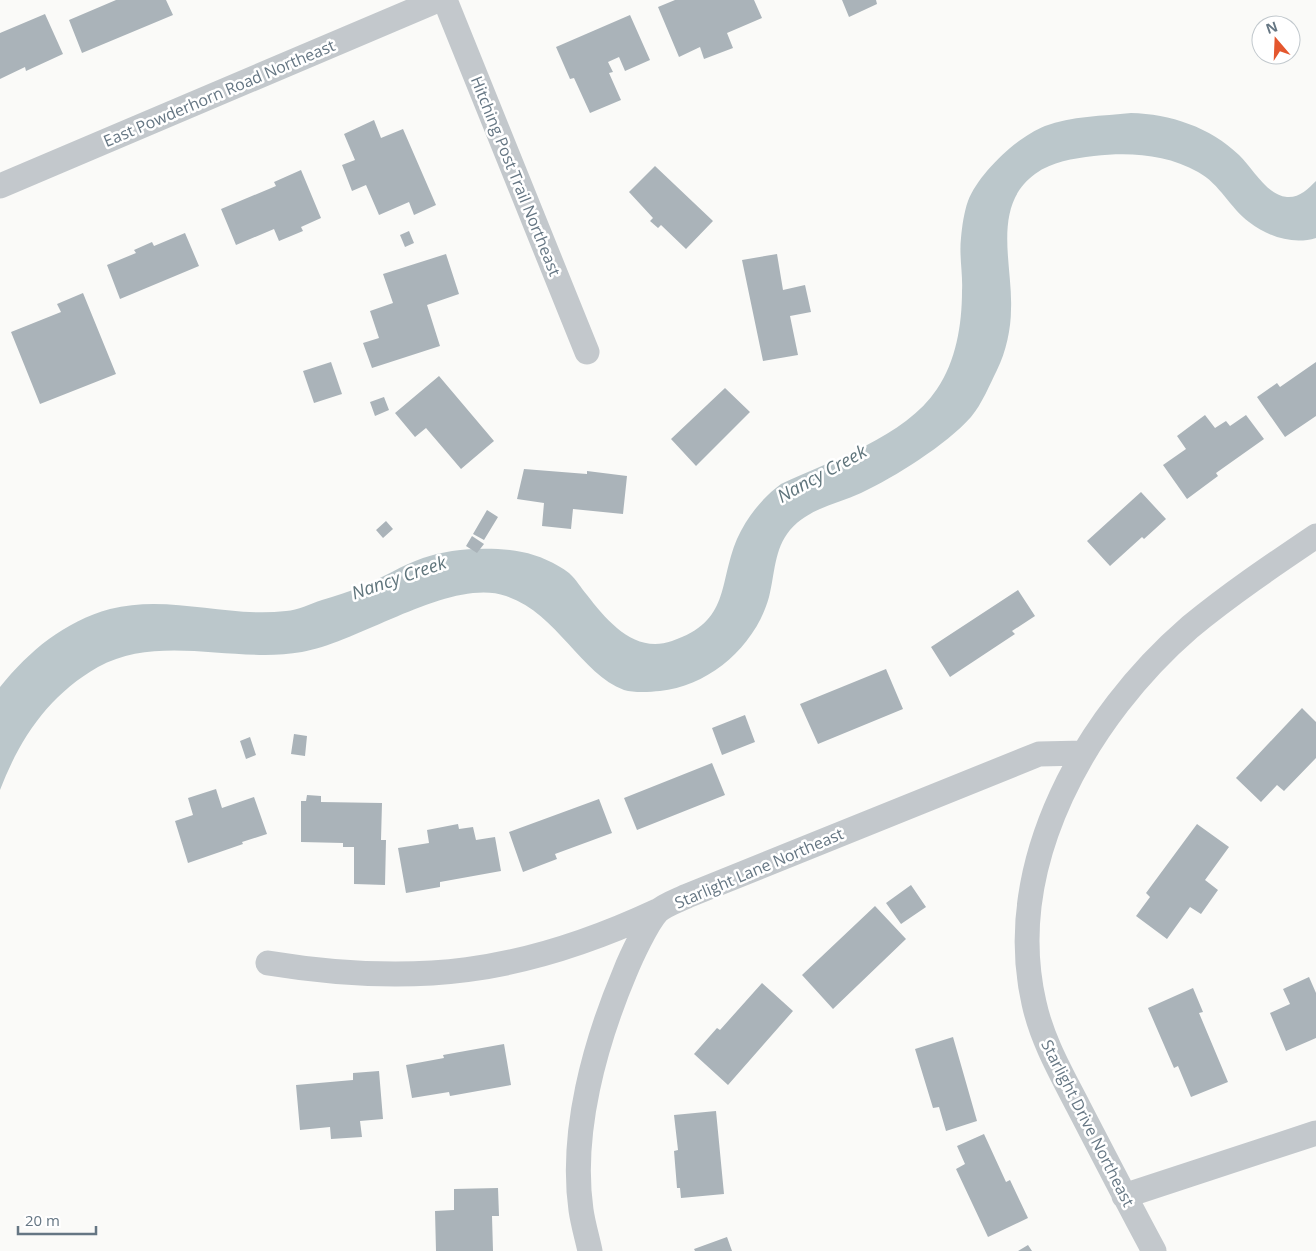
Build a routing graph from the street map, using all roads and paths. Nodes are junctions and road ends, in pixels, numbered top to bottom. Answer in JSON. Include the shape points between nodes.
{"nodes":[{"id":1,"x":438,"y":0,"type":"edge"},
{"id":2,"x":445,"y":0,"type":"edge"},
{"id":3,"x":0,"y":186,"type":"edge"},
{"id":4,"x":587,"y":352,"type":"dead end"},
{"id":5,"x":1316,"y":536,"type":"edge"},
{"id":6,"x":1084,"y":753,"type":"junction"},
{"id":7,"x":657,"y":911,"type":"junction"},
{"id":8,"x":268,"y":963,"type":"dead end"},
{"id":9,"x":1316,"y":1134,"type":"edge"},
{"id":10,"x":1124,"y":1196,"type":"junction"},
{"id":11,"x":590,"y":1251,"type":"edge"},
{"id":12,"x":1154,"y":1251,"type":"edge"}],
"edges":[{"from":1,"to":3,"type":"street","name":"East Powderhorn Road Northeast"},
{"from":2,"to":4,"type":"street","name":"Hitching Post Trail Northeast"},
{"from":5,"to":6,"type":"street","name":"Starlight Drive Northeast","via":[[1232,594],[1189,629],[1151,666]]},
{"from":6,"to":7,"type":"street","name":"Starlight Lane Northeast","via":[[1038,754]]},
{"from":6,"to":10,"type":"street","name":"Starlight Drive Northeast","via":[[1057,804],[1038,858],[1026,921],[1027,963],[1034,1004],[1047,1044]]},
{"from":7,"to":8,"type":"street","via":[[565,949],[467,971],[367,975]]},
{"from":7,"to":11,"type":"street","name":"Starlight Lane Northeast","via":[[632,956],[608,1013],[582,1123],[581,1210]]},
{"from":9,"to":10,"type":"street"},
{"from":10,"to":12,"type":"street","name":"Starlight Drive Northeast"}]}
